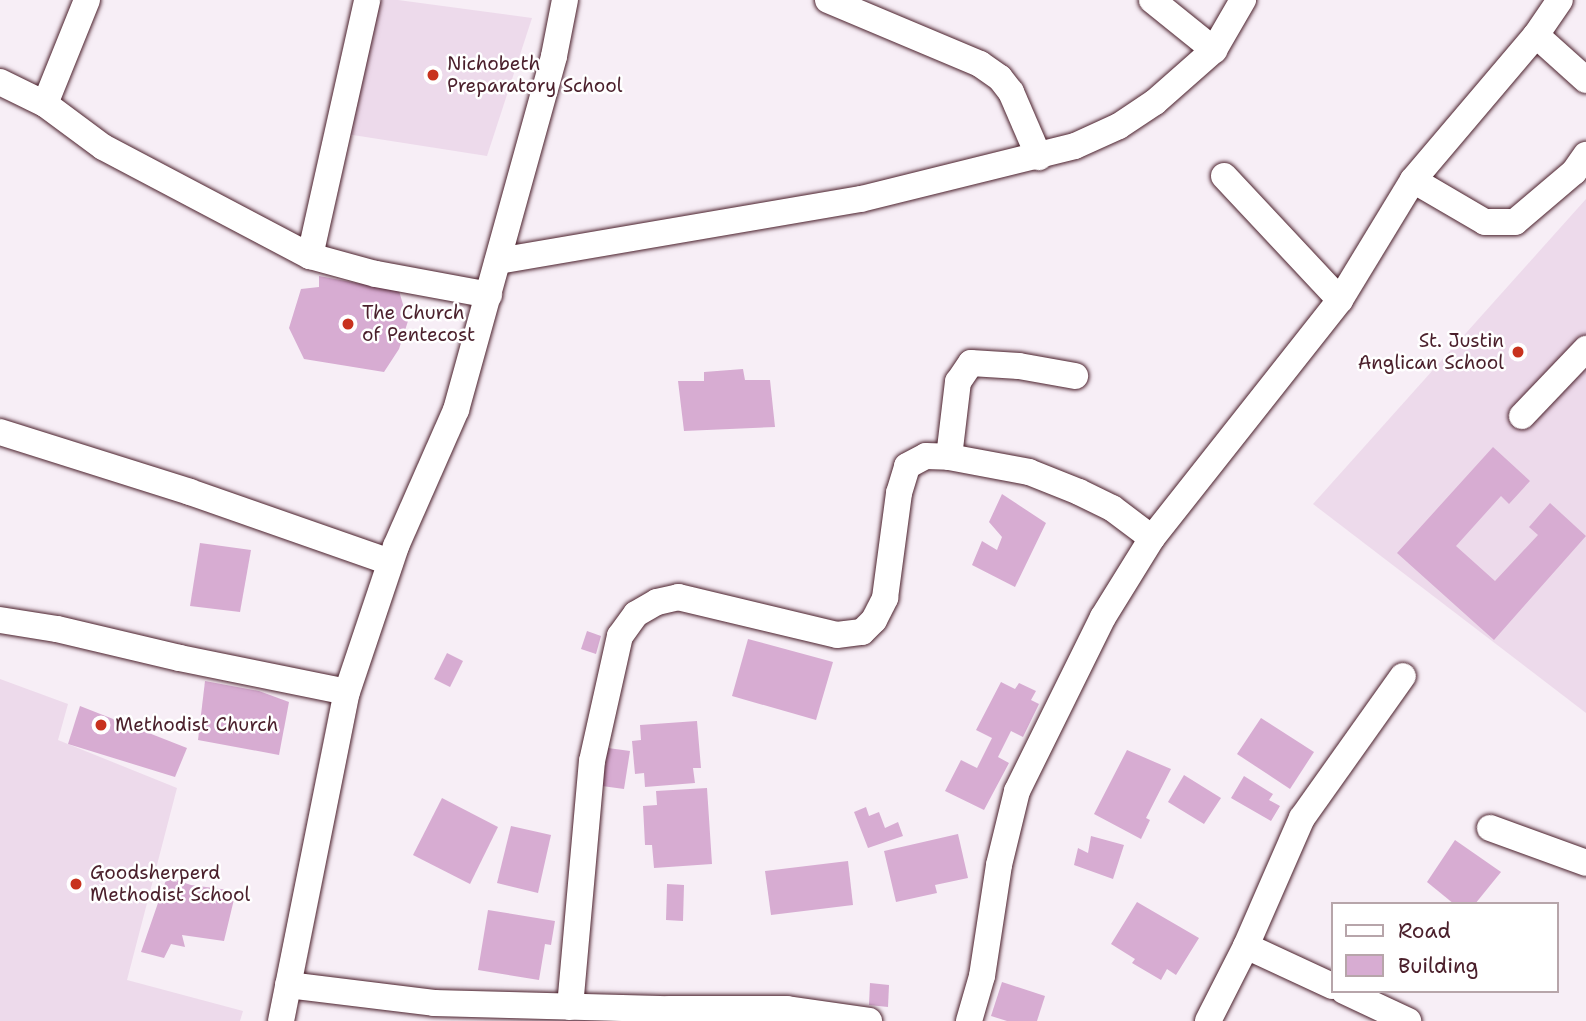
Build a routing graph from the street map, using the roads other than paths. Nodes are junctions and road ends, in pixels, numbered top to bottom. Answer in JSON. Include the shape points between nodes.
{"nodes":[{"id":1,"x":87,"y":0,"type":"edge"},
{"id":2,"x":367,"y":0,"type":"edge"},
{"id":3,"x":565,"y":0,"type":"edge"},
{"id":4,"x":828,"y":0,"type":"edge"},
{"id":5,"x":1152,"y":0,"type":"edge"},
{"id":6,"x":1242,"y":0,"type":"edge"},
{"id":7,"x":1560,"y":0,"type":"edge"},
{"id":8,"x":1536,"y":35,"type":"junction"},
{"id":9,"x":1214,"y":50,"type":"junction"},
{"id":10,"x":1586,"y":80,"type":"edge"},
{"id":11,"x":0,"y":82,"type":"edge"},
{"id":12,"x":45,"y":104,"type":"junction"},
{"id":13,"x":1586,"y":155,"type":"edge"},
{"id":14,"x":1040,"y":157,"type":"junction"},
{"id":15,"x":1224,"y":176,"type":"dead end"},
{"id":16,"x":1413,"y":180,"type":"junction"},
{"id":17,"x":310,"y":257,"type":"junction"},
{"id":18,"x":498,"y":261,"type":"junction"},
{"id":19,"x":489,"y":295,"type":"junction"},
{"id":20,"x":1340,"y":300,"type":"junction"},
{"id":21,"x":1586,"y":349,"type":"edge"},
{"id":22,"x":1075,"y":376,"type":"dead end"},
{"id":23,"x":1522,"y":416,"type":"dead end"},
{"id":24,"x":0,"y":432,"type":"edge"},
{"id":25,"x":949,"y":457,"type":"junction"},
{"id":26,"x":1152,"y":538,"type":"junction"},
{"id":27,"x":390,"y":562,"type":"junction"},
{"id":28,"x":0,"y":620,"type":"edge"},
{"id":29,"x":1403,"y":676,"type":"dead end"},
{"id":30,"x":347,"y":692,"type":"junction"},
{"id":31,"x":1490,"y":828,"type":"dead end"},
{"id":32,"x":1586,"y":863,"type":"edge"},
{"id":33,"x":1246,"y":946,"type":"junction"},
{"id":34,"x":288,"y":985,"type":"junction"},
{"id":35,"x":1330,"y":985,"type":"edge"},
{"id":36,"x":1348,"y":993,"type":"edge"},
{"id":37,"x":570,"y":1007,"type":"junction"},
{"id":38,"x":281,"y":1021,"type":"edge"},
{"id":39,"x":869,"y":1021,"type":"edge"},
{"id":40,"x":969,"y":1021,"type":"edge"},
{"id":41,"x":1208,"y":1021,"type":"edge"},
{"id":42,"x":1408,"y":1021,"type":"edge"}],
"edges":[{"from":1,"to":12,"type":"street"},
{"from":2,"to":17,"type":"street"},
{"from":3,"to":18,"type":"street"},
{"from":4,"to":14,"type":"street","via":[[980,64],[1000,78]]},
{"from":5,"to":9,"type":"street"},
{"from":6,"to":9,"type":"street"},
{"from":7,"to":8,"type":"street"},
{"from":8,"to":10,"type":"street"},
{"from":8,"to":16,"type":"street"},
{"from":9,"to":14,"type":"street","via":[[1156,102],[1119,126]]},
{"from":11,"to":12,"type":"street"},
{"from":12,"to":17,"type":"street","via":[[103,147]]},
{"from":13,"to":16,"type":"street","via":[[1574,172],[1515,222],[1485,222]]},
{"from":14,"to":18,"type":"street","via":[[861,199]]},
{"from":15,"to":20,"type":"street"},
{"from":16,"to":20,"type":"street"},
{"from":17,"to":19,"type":"street"},
{"from":18,"to":19,"type":"street"},
{"from":19,"to":27,"type":"street","via":[[456,410]]},
{"from":20,"to":26,"type":"street"},
{"from":21,"to":23,"type":"street"},
{"from":22,"to":25,"type":"street","via":[[971,363],[958,382]]},
{"from":24,"to":27,"type":"street"},
{"from":25,"to":26,"type":"street","via":[[1028,472],[1079,492],[1112,508]]},
{"from":25,"to":37,"type":"street","via":[[926,456],[907,466],[885,598],[862,632],[837,635],[678,597],[636,614],[620,636],[592,761]]},
{"from":26,"to":40,"type":"street","via":[[1102,617],[1017,791],[999,865],[982,976]]},
{"from":27,"to":30,"type":"street"},
{"from":28,"to":30,"type":"street"},
{"from":29,"to":33,"type":"street","via":[[1302,818]]},
{"from":30,"to":34,"type":"street"},
{"from":31,"to":32,"type":"street"},
{"from":33,"to":35,"type":"street"},
{"from":33,"to":41,"type":"street"},
{"from":34,"to":37,"type":"street","via":[[434,1003]]},
{"from":34,"to":38,"type":"street"},
{"from":36,"to":42,"type":"street"},
{"from":37,"to":39,"type":"street","via":[[787,1009]]}]}
